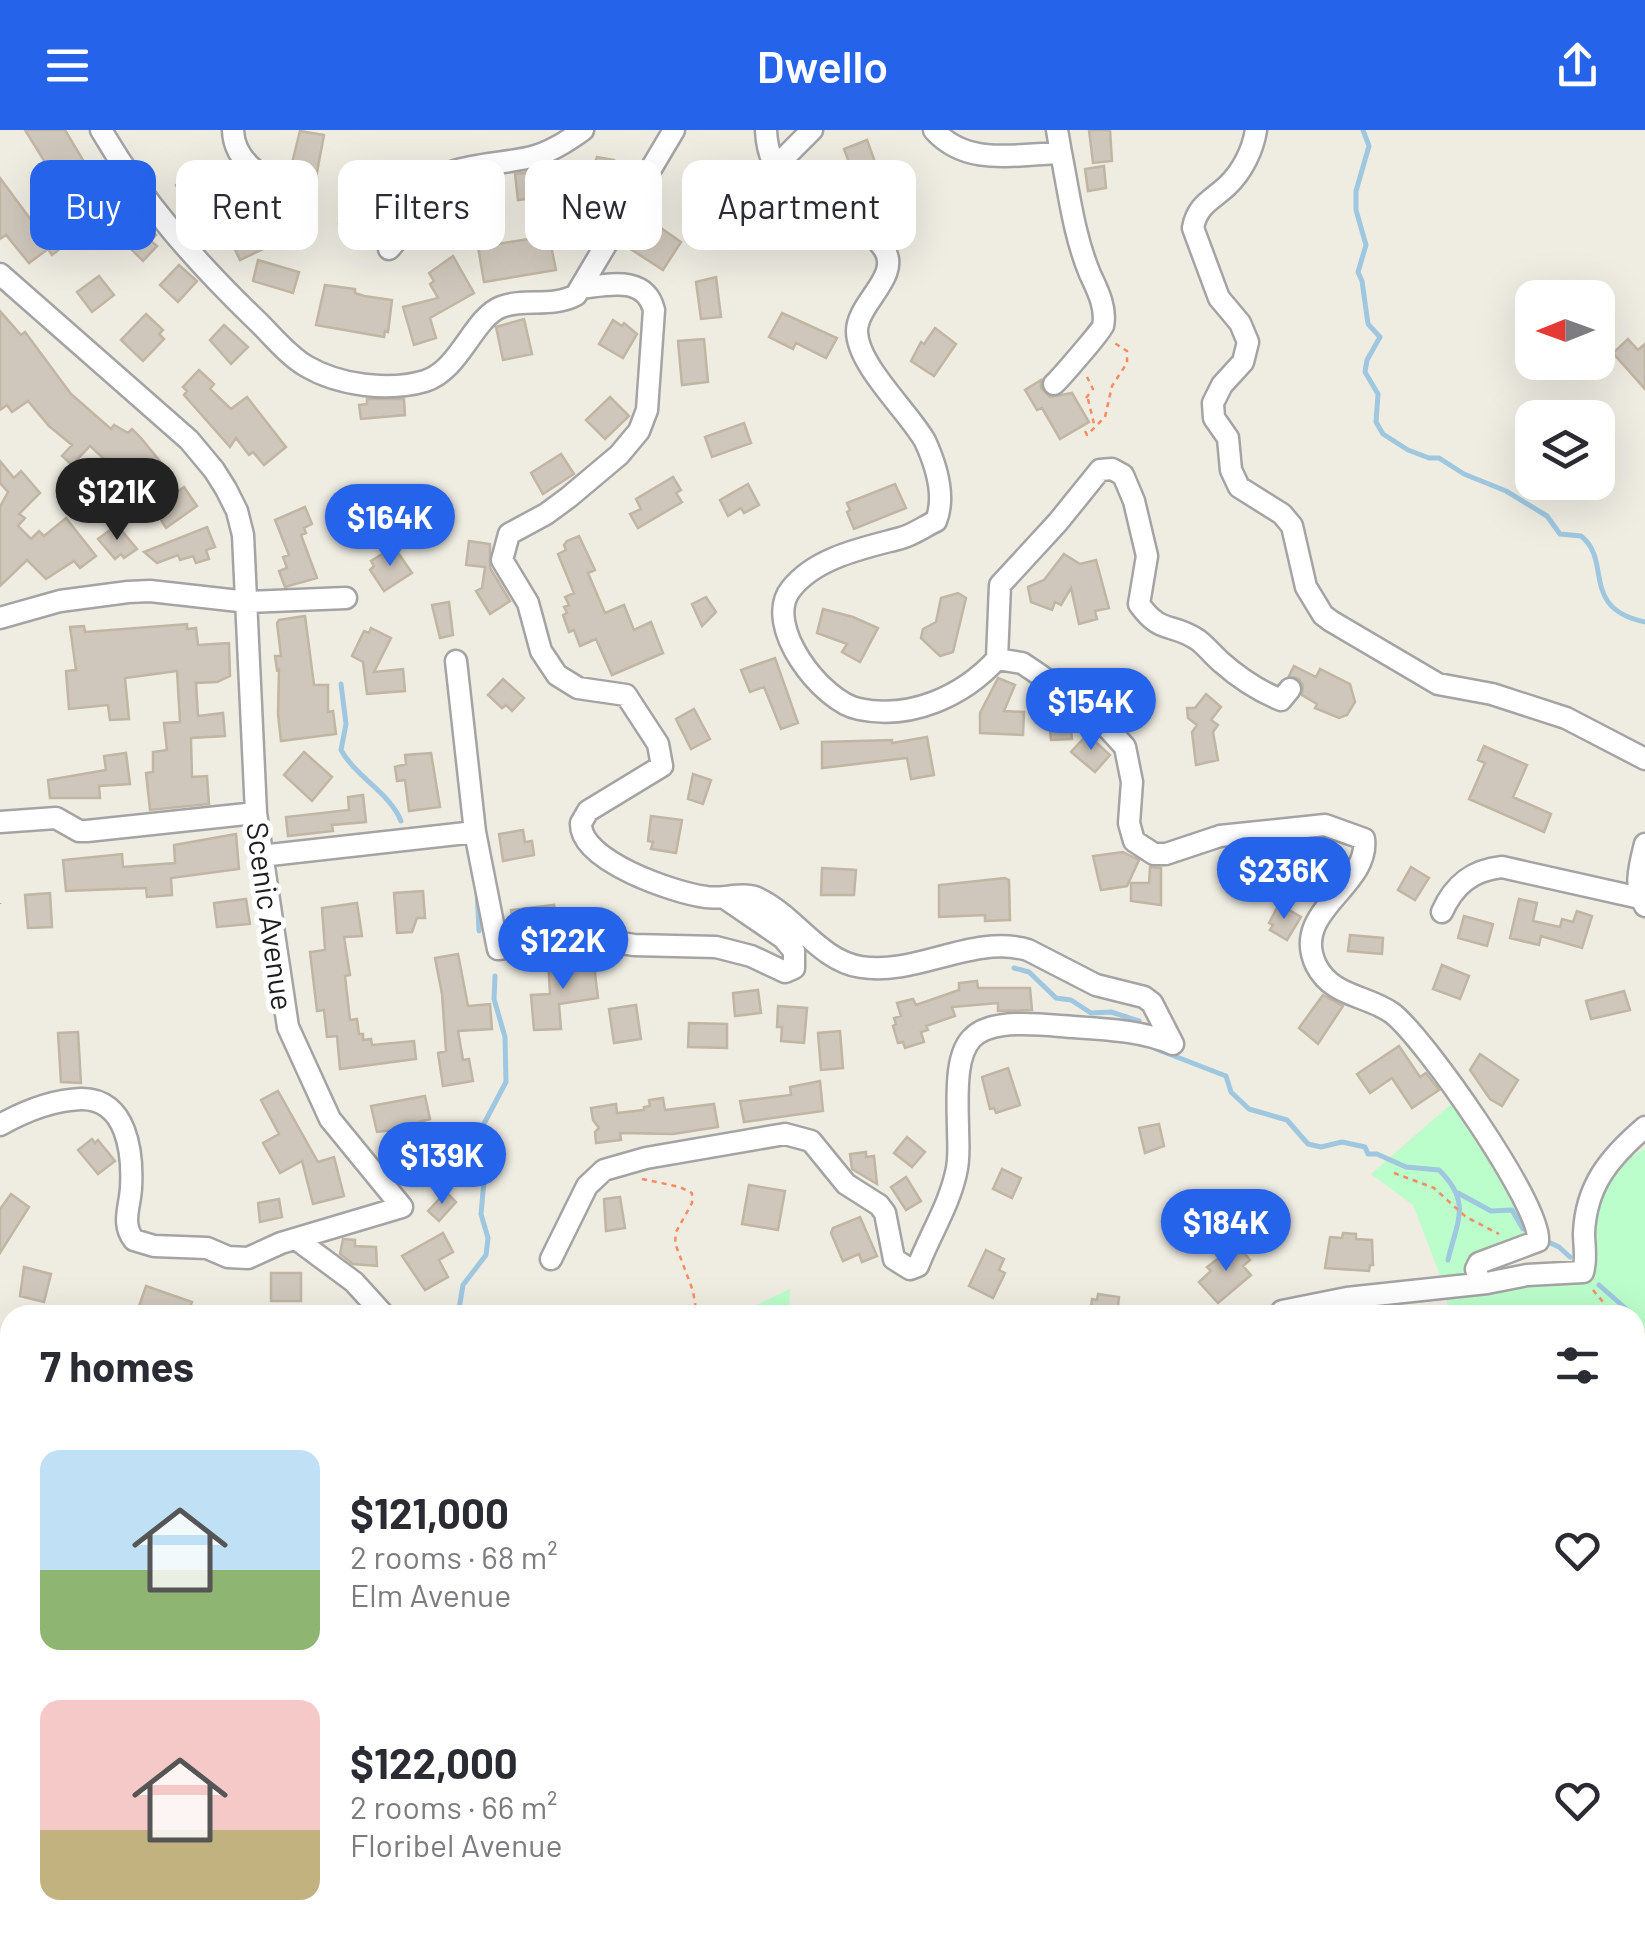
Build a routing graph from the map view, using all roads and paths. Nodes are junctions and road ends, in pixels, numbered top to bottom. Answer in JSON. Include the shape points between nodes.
{"nodes":[{"id":1,"x":100,"y":130,"type":"edge"},
{"id":2,"x":233,"y":130,"type":"edge"},
{"id":3,"x":583,"y":130,"type":"edge"},
{"id":4,"x":674,"y":130,"type":"edge"},
{"id":5,"x":766,"y":130,"type":"edge"},
{"id":6,"x":812,"y":130,"type":"edge"},
{"id":7,"x":934,"y":130,"type":"edge"},
{"id":8,"x":1057,"y":130,"type":"edge"},
{"id":9,"x":1256,"y":130,"type":"edge"},
{"id":10,"x":1061,"y":153,"type":"junction"},
{"id":11,"x":245,"y":160,"type":"edge"},
{"id":12,"x":771,"y":160,"type":"edge"},
{"id":13,"x":782,"y":160,"type":"edge"},
{"id":14,"x":505,"y":162,"type":"edge"},
{"id":15,"x":884,"y":250,"type":"edge"},
{"id":16,"x":0,"y":274,"type":"edge"},
{"id":17,"x":580,"y":288,"type":"junction"},
{"id":18,"x":1098,"y":334,"type":"junction"},
{"id":19,"x":1054,"y":384,"type":"dead end"},
{"id":20,"x":1087,"y":397,"type":"dead end"},
{"id":21,"x":1095,"y":426,"type":"junction"},
{"id":22,"x":1085,"y":431,"type":"dead end"},
{"id":23,"x":346,"y":598,"type":"dead end"},
{"id":24,"x":248,"y":602,"type":"junction"},
{"id":25,"x":0,"y":618,"type":"edge"},
{"id":26,"x":997,"y":659,"type":"junction"},
{"id":27,"x":456,"y":661,"type":"dead end"},
{"id":28,"x":1290,"y":689,"type":"dead end"},
{"id":29,"x":1645,"y":759,"type":"edge"},
{"id":30,"x":256,"y":813,"type":"junction"},
{"id":31,"x":0,"y":822,"type":"edge"},
{"id":32,"x":474,"y":832,"type":"junction"},
{"id":33,"x":1645,"y":844,"type":"edge"},
{"id":34,"x":260,"y":856,"type":"junction"},
{"id":35,"x":726,"y":900,"type":"junction"},
{"id":36,"x":1642,"y":902,"type":"edge"},
{"id":37,"x":1442,"y":912,"type":"dead end"},
{"id":38,"x":0,"y":1126,"type":"edge"},
{"id":39,"x":1645,"y":1128,"type":"edge"},
{"id":40,"x":1394,"y":1174,"type":"dead end"},
{"id":41,"x":644,"y":1180,"type":"dead end"},
{"id":42,"x":296,"y":1239,"type":"junction"},
{"id":43,"x":1527,"y":1245,"type":"junction"},
{"id":44,"x":550,"y":1259,"type":"dead end"},
{"id":45,"x":1580,"y":1274,"type":"junction"},
{"id":46,"x":1487,"y":1283,"type":"junction"},
{"id":47,"x":375,"y":1305,"type":"edge"},
{"id":48,"x":695,"y":1305,"type":"edge"},
{"id":49,"x":1312,"y":1305,"type":"edge"},
{"id":50,"x":1606,"y":1305,"type":"edge"}],
"edges":[{"from":1,"to":17,"type":"street","via":[[188,253],[300,363],[327,375],[376,385],[428,380],[446,369],[497,310],[568,299]]},
{"from":2,"to":11,"type":"street"},
{"from":3,"to":14,"type":"street","via":[[538,156]]},
{"from":4,"to":17,"type":"street"},
{"from":5,"to":12,"type":"street"},
{"from":6,"to":13,"type":"street"},
{"from":7,"to":10,"type":"street","via":[[975,156]]},
{"from":8,"to":10,"type":"street"},
{"from":9,"to":29,"type":"street","via":[[1239,172],[1209,198],[1194,228],[1219,298],[1248,342],[1243,362],[1212,402],[1239,487],[1292,526],[1306,588],[1330,621],[1438,684],[1566,718]]},
{"from":10,"to":18,"type":"street","via":[[1079,242],[1104,314]]},
{"from":15,"to":26,"type":"street","via":[[888,268],[860,315],[858,345],[933,459],[940,494],[936,521],[846,554],[803,578],[784,602],[786,637],[825,690],[857,709],[913,708],[940,700],[980,678]]},
{"from":16,"to":24,"type":"street","name":"Scenic Avenue","via":[[189,440],[214,470],[244,535]]},
{"from":17,"to":35,"type":"street","via":[[630,284],[651,298],[647,410],[619,456],[546,514],[509,534],[502,560],[528,603],[548,665],[566,683],[626,695],[662,754],[662,766],[588,811],[580,823],[585,842],[639,876]]},
{"from":18,"to":19,"type":"street"},
{"from":18,"to":21,"type":"path","via":[[1125,348],[1128,358],[1112,386],[1106,417]]},
{"from":20,"to":21,"type":"path"},
{"from":21,"to":22,"type":"path"},
{"from":23,"to":24,"type":"street"},
{"from":24,"to":25,"type":"street","via":[[128,592]]},
{"from":24,"to":30,"type":"street","name":"Scenic Avenue"},
{"from":26,"to":28,"type":"street","via":[[1000,585],[1100,470],[1112,469],[1123,475],[1134,501],[1147,556],[1139,604],[1150,620],[1198,640],[1264,693],[1281,700]]},
{"from":26,"to":43,"type":"street","via":[[1022,662],[1093,712],[1125,746],[1134,842],[1154,854],[1267,829],[1324,825],[1364,839],[1357,870],[1312,930],[1316,965],[1340,990],[1392,1013],[1444,1072],[1539,1231],[1538,1241]]},
{"from":27,"to":32,"type":"street"},
{"from":30,"to":31,"type":"street","via":[[80,831],[60,818]]},
{"from":30,"to":34,"type":"street","name":"Scenic Avenue"},
{"from":32,"to":34,"type":"street"},
{"from":32,"to":35,"type":"street","via":[[498,949],[584,937],[716,948],[785,972],[794,968],[794,951],[782,938]]},
{"from":33,"to":36,"type":"street","via":[[1638,879]]},
{"from":34,"to":42,"type":"street","name":"Scenic Avenue","via":[[288,1028],[330,1119],[402,1207]]},
{"from":35,"to":44,"type":"street","via":[[759,898],[847,964],[865,968],[1016,946],[1096,986],[1144,996],[1174,1044],[1130,1032],[1039,1024],[992,1026],[972,1038],[956,1071],[956,1174],[918,1266],[910,1269],[894,1259],[879,1205],[846,1184],[818,1146],[785,1134],[604,1170],[586,1186]]},
{"from":36,"to":37,"type":"street","via":[[1502,868],[1466,878]]},
{"from":38,"to":42,"type":"street","name":"Scenic Avenue","via":[[69,1100],[104,1103],[125,1130],[131,1190],[126,1224],[144,1244],[248,1258]]},
{"from":39,"to":45,"type":"street","via":[[1597,1178]]},
{"from":40,"to":43,"type":"path","via":[[1434,1188],[1466,1218]]},
{"from":41,"to":48,"type":"path","via":[[692,1194],[675,1242]]},
{"from":42,"to":47,"type":"street"},
{"from":43,"to":46,"type":"street","via":[[1480,1262],[1476,1276]]},
{"from":45,"to":46,"type":"street"},
{"from":45,"to":50,"type":"path"},
{"from":46,"to":49,"type":"street"}]}
